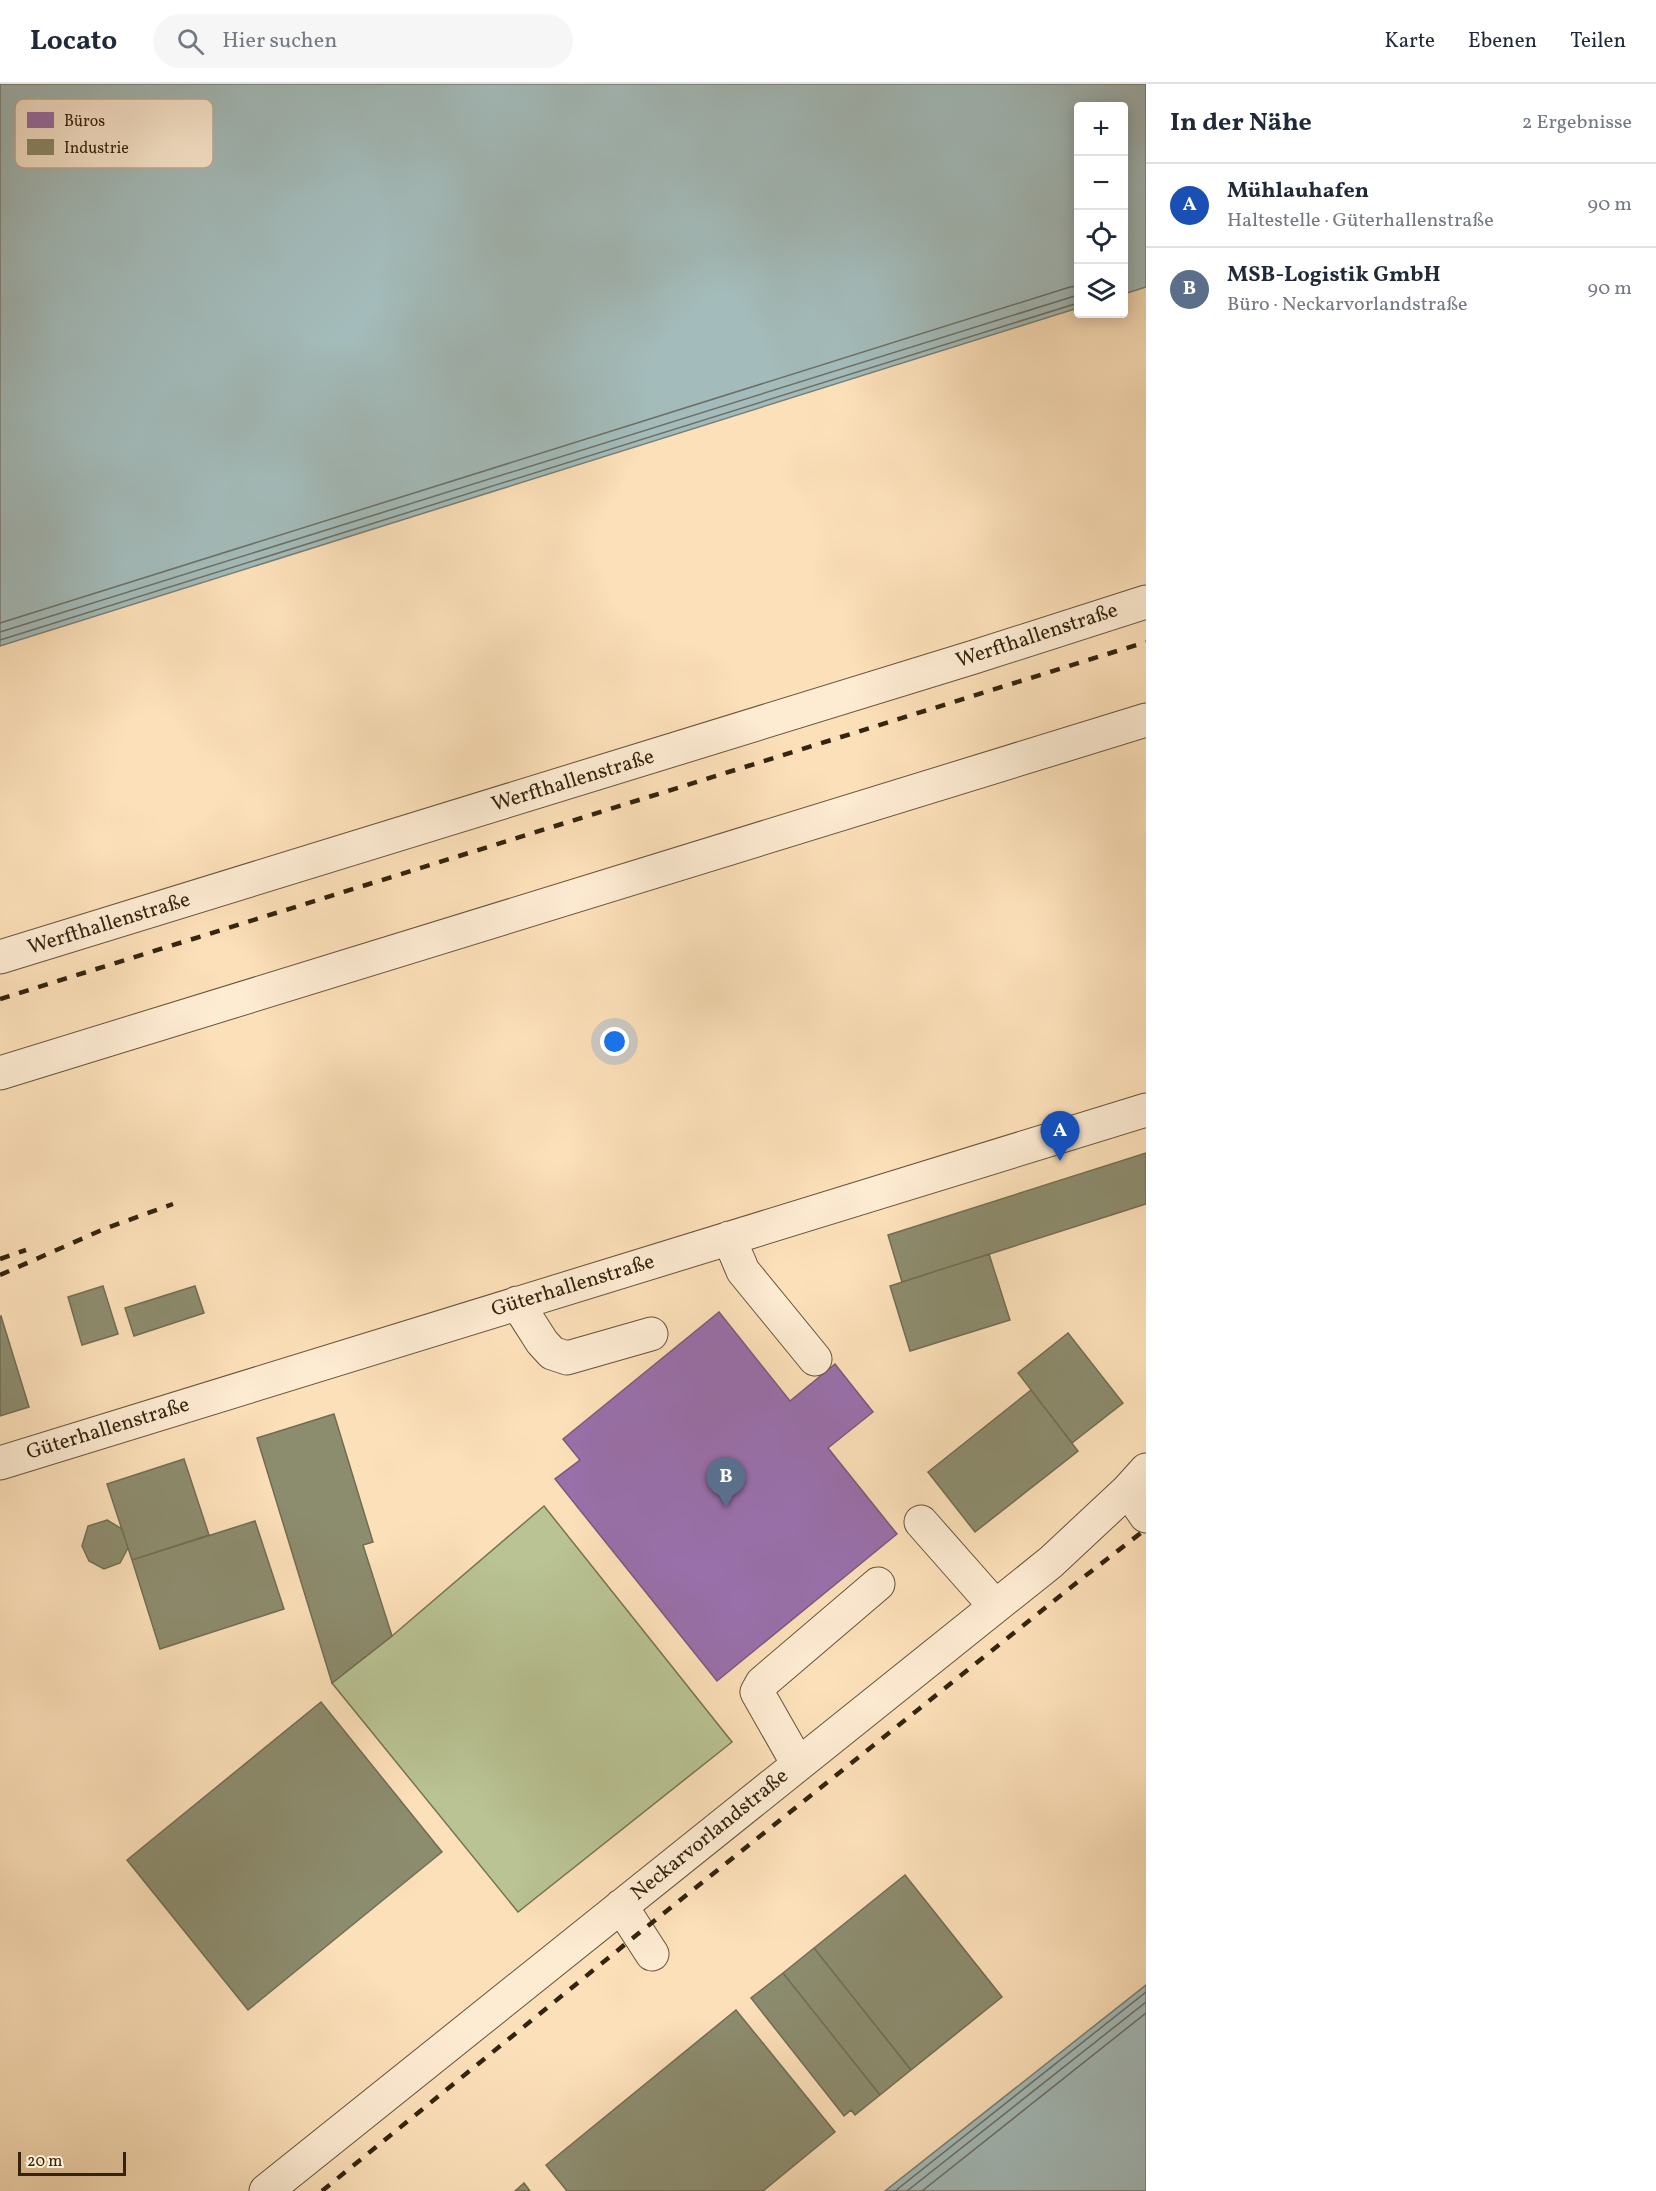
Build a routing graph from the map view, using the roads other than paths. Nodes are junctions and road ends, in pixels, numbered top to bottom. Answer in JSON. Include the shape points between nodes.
{"nodes":[{"id":1,"x":1146,"y":602,"type":"edge"},
{"id":2,"x":1146,"y":720,"type":"edge"},
{"id":3,"x":0,"y":957,"type":"edge"},
{"id":4,"x":0,"y":1073,"type":"edge"},
{"id":5,"x":1146,"y":1110,"type":"edge"},
{"id":6,"x":729,"y":1238,"type":"junction"},
{"id":7,"x":517,"y":1303,"type":"junction"},
{"id":8,"x":651,"y":1334,"type":"dead end"},
{"id":9,"x":815,"y":1359,"type":"dead end"},
{"id":10,"x":0,"y":1463,"type":"edge"},
{"id":11,"x":1137,"y":1480,"type":"edge"},
{"id":12,"x":1146,"y":1516,"type":"edge"},
{"id":13,"x":921,"y":1522,"type":"dead end"},
{"id":14,"x":878,"y":1584,"type":"dead end"},
{"id":15,"x":995,"y":1606,"type":"junction"},
{"id":16,"x":798,"y":1764,"type":"junction"},
{"id":17,"x":621,"y":1906,"type":"junction"},
{"id":18,"x":652,"y":1954,"type":"dead end"},
{"id":19,"x":266,"y":2191,"type":"edge"}],
"edges":[{"from":1,"to":3,"type":"street","name":"Werfthallenstraße"},
{"from":2,"to":4,"type":"street"},
{"from":5,"to":6,"type":"street","name":"Güterhallenstraße"},
{"from":6,"to":7,"type":"street","name":"Güterhallenstraße"},
{"from":6,"to":9,"type":"street","via":[[743,1271]]},
{"from":7,"to":8,"type":"street","via":[[542,1342],[552,1353],[567,1358]]},
{"from":7,"to":10,"type":"street","name":"Güterhallenstraße"},
{"from":11,"to":12,"type":"street"},
{"from":11,"to":15,"type":"street","name":"Neckarvorlandstraße","via":[[1051,1562]]},
{"from":13,"to":15,"type":"street"},
{"from":14,"to":16,"type":"street","via":[[762,1683],[757,1692]]},
{"from":15,"to":16,"type":"street","name":"Neckarvorlandstraße"},
{"from":16,"to":17,"type":"street","name":"Neckarvorlandstraße"},
{"from":17,"to":18,"type":"street"},
{"from":17,"to":19,"type":"street","name":"Neckarvorlandstraße"}]}
